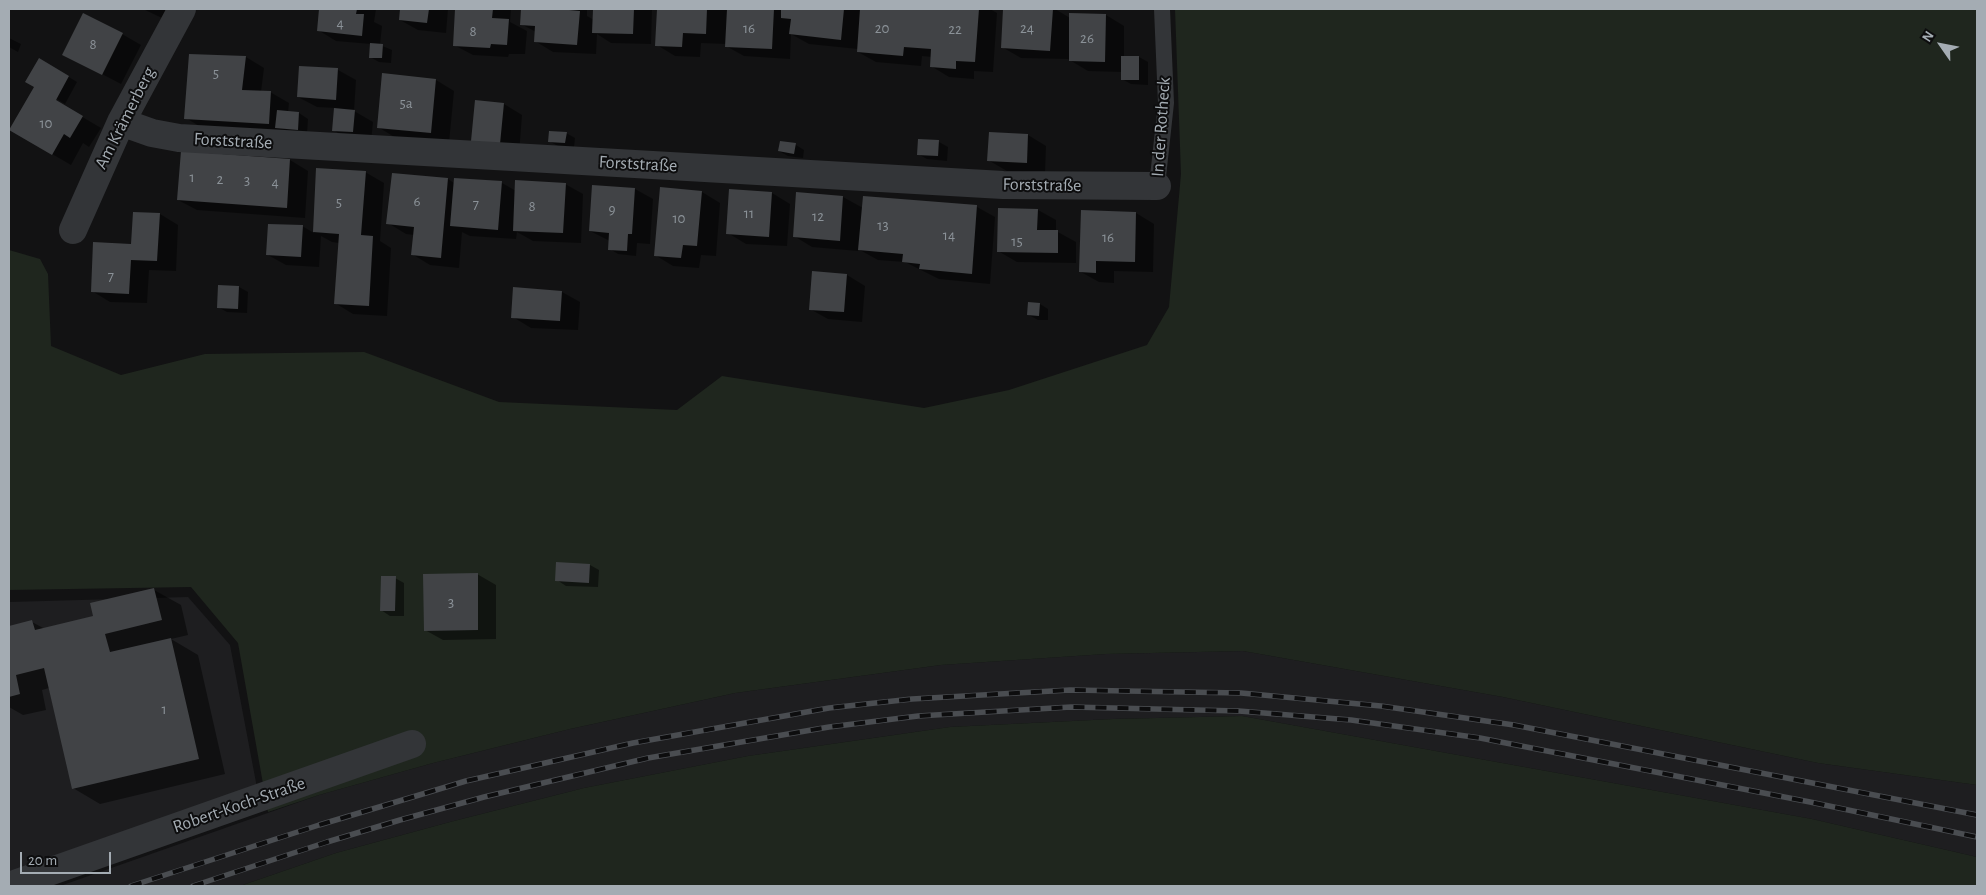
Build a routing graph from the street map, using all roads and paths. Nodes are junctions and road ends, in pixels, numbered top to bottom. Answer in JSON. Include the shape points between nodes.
{"nodes":[{"id":1,"x":182,"y":9,"type":"edge"},
{"id":2,"x":1162,"y":9,"type":"edge"},
{"id":3,"x":121,"y":122,"type":"junction"},
{"id":4,"x":1157,"y":186,"type":"joint"},
{"id":5,"x":73,"y":230,"type":"dead end"},
{"id":6,"x":412,"y":744,"type":"dead end"},
{"id":7,"x":9,"y":886,"type":"edge"}],
"edges":[{"from":1,"to":3,"type":"street","name":"Am Krämerberg"},
{"from":2,"to":4,"type":"lane","name":"In der Rotheck","via":[[1166,103]]},
{"from":3,"to":4,"type":"street","name":"Forststraße","via":[[152,133],[189,138],[1004,185]]},
{"from":3,"to":5,"type":"street","name":"Am Krämerberg"},
{"from":6,"to":7,"type":"street","name":"Robert-Koch-Straße"}]}
